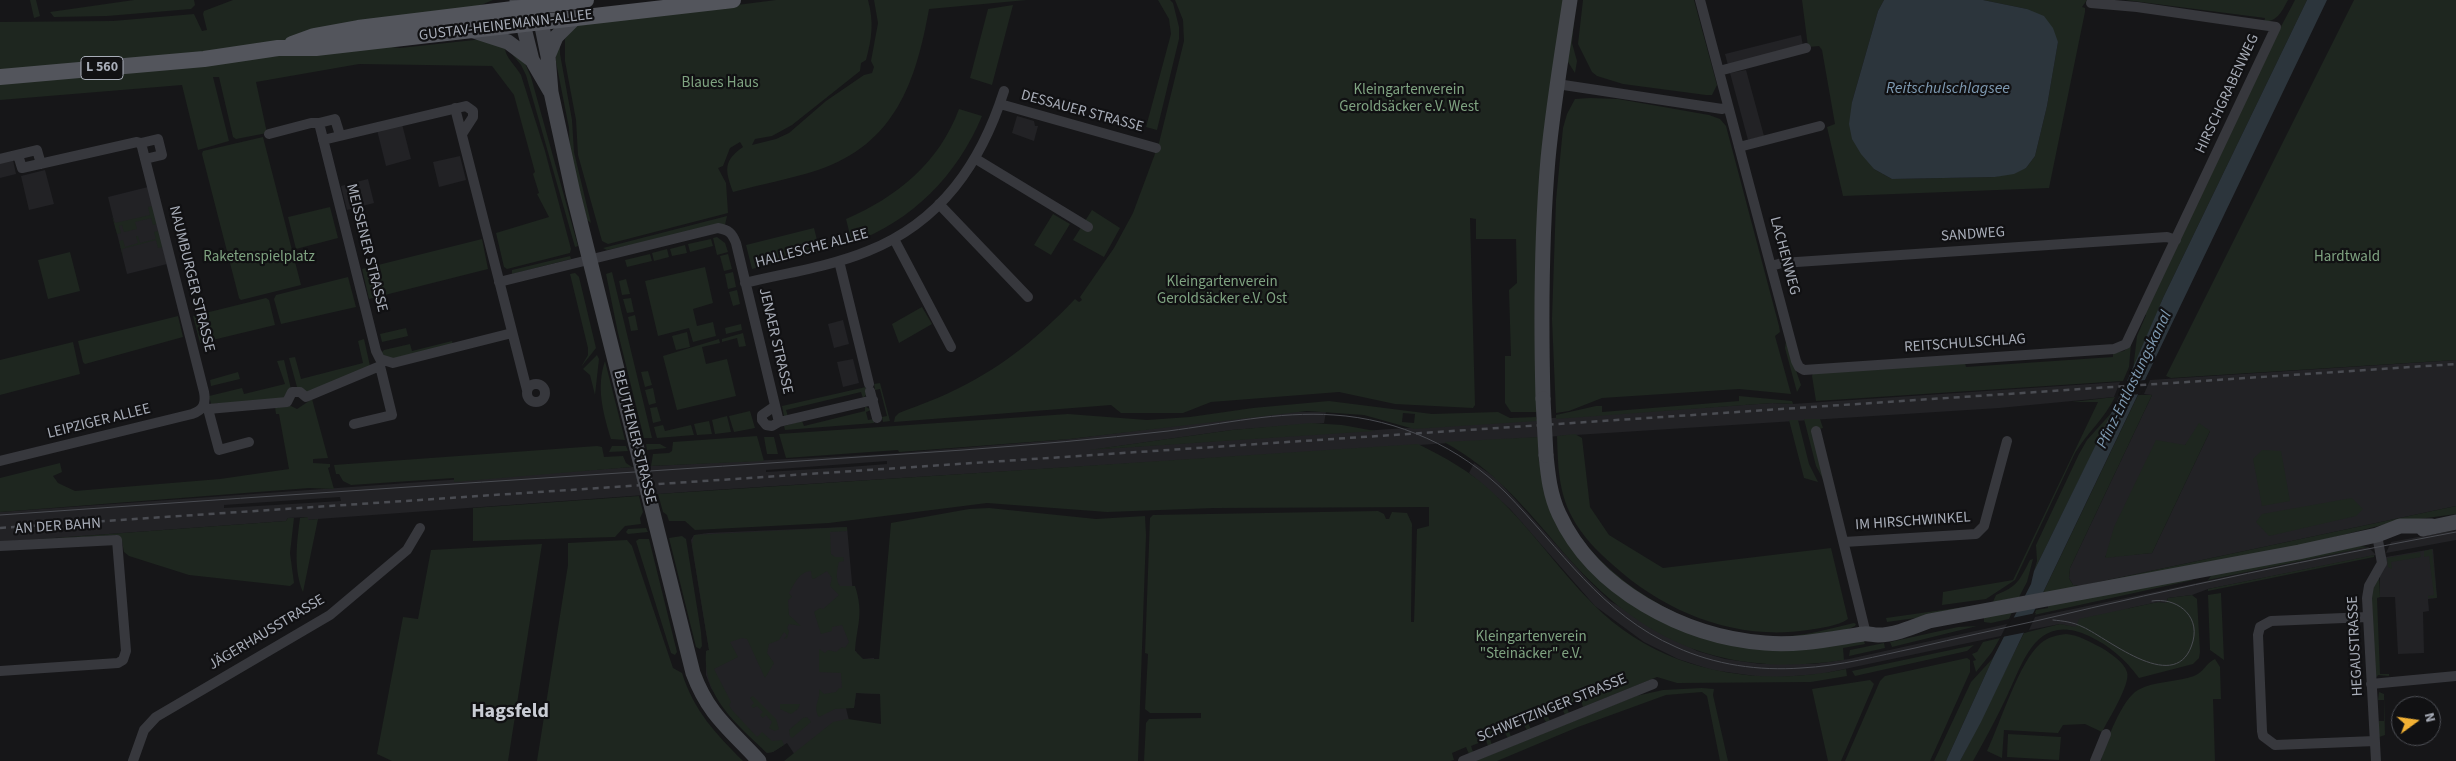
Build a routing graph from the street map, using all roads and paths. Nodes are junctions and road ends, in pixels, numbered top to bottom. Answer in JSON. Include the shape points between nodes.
{"nodes":[{"id":1,"x":498,"y":0,"type":"edge"},
{"id":2,"x":586,"y":0,"type":"edge"},
{"id":3,"x":733,"y":0,"type":"edge"},
{"id":4,"x":1570,"y":0,"type":"edge"},
{"id":5,"x":1700,"y":0,"type":"edge"},
{"id":6,"x":537,"y":3,"type":"edge"},
{"id":7,"x":2091,"y":3,"type":"dead end"},
{"id":8,"x":518,"y":4,"type":"edge"},
{"id":9,"x":482,"y":12,"type":"junction"},
{"id":10,"x":574,"y":18,"type":"junction"},
{"id":11,"x":542,"y":22,"type":"junction"},
{"id":12,"x":523,"y":24,"type":"junction"},
{"id":13,"x":471,"y":30,"type":"junction"},
{"id":14,"x":278,"y":48,"type":"junction"},
{"id":15,"x":1806,"y":48,"type":"dead end"},
{"id":16,"x":548,"y":56,"type":"junction"},
{"id":17,"x":532,"y":60,"type":"junction"},
{"id":18,"x":1719,"y":71,"type":"junction"},
{"id":19,"x":0,"y":77,"type":"edge"},
{"id":20,"x":1558,"y":84,"type":"junction"},
{"id":21,"x":1004,"y":91,"type":"dead end"},
{"id":22,"x":551,"y":92,"type":"junction"},
{"id":23,"x":1000,"y":104,"type":"junction"},
{"id":24,"x":1728,"y":107,"type":"junction"},
{"id":25,"x":455,"y":108,"type":"junction"},
{"id":26,"x":319,"y":123,"type":"junction"},
{"id":27,"x":1820,"y":126,"type":"dead end"},
{"id":28,"x":269,"y":134,"type":"dead end"},
{"id":29,"x":462,"y":134,"type":"junction"},
{"id":30,"x":340,"y":136,"type":"junction"},
{"id":31,"x":323,"y":140,"type":"junction"},
{"id":32,"x":141,"y":143,"type":"junction"},
{"id":33,"x":1739,"y":146,"type":"junction"},
{"id":34,"x":1156,"y":148,"type":"dead end"},
{"id":35,"x":0,"y":159,"type":"edge"},
{"id":36,"x":145,"y":159,"type":"junction"},
{"id":37,"x":976,"y":159,"type":"junction"},
{"id":38,"x":939,"y":204,"type":"junction"},
{"id":39,"x":1088,"y":228,"type":"dead end"},
{"id":40,"x":894,"y":239,"type":"junction"},
{"id":41,"x":2176,"y":240,"type":"junction"},
{"id":42,"x":590,"y":259,"type":"junction"},
{"id":43,"x":839,"y":260,"type":"junction"},
{"id":44,"x":1771,"y":266,"type":"junction"},
{"id":45,"x":499,"y":282,"type":"junction"},
{"id":46,"x":746,"y":283,"type":"junction"},
{"id":47,"x":1028,"y":297,"type":"dead end"},
{"id":48,"x":512,"y":333,"type":"junction"},
{"id":49,"x":2126,"y":344,"type":"joint"},
{"id":50,"x":951,"y":346,"type":"dead end"},
{"id":51,"x":381,"y":363,"type":"junction"},
{"id":52,"x":1804,"y":370,"type":"joint"},
{"id":53,"x":527,"y":390,"type":"dead end"},
{"id":54,"x":871,"y":391,"type":"junction"},
{"id":55,"x":775,"y":406,"type":"junction"},
{"id":56,"x":206,"y":408,"type":"junction"},
{"id":57,"x":877,"y":418,"type":"dead end"},
{"id":58,"x":778,"y":422,"type":"junction"},
{"id":59,"x":354,"y":424,"type":"dead end"},
{"id":60,"x":1816,"y":431,"type":"dead end"},
{"id":61,"x":2007,"y":441,"type":"dead end"},
{"id":62,"x":249,"y":442,"type":"dead end"},
{"id":63,"x":0,"y":461,"type":"edge"},
{"id":64,"x":2456,"y":522,"type":"edge"},
{"id":65,"x":420,"y":528,"type":"dead end"},
{"id":66,"x":2378,"y":534,"type":"junction"},
{"id":67,"x":1844,"y":542,"type":"junction"},
{"id":68,"x":0,"y":546,"type":"edge"},
{"id":69,"x":2368,"y":617,"type":"junction"},
{"id":70,"x":1866,"y":634,"type":"junction"},
{"id":71,"x":0,"y":671,"type":"edge"},
{"id":72,"x":2456,"y":676,"type":"edge"},
{"id":73,"x":1653,"y":684,"type":"dead end"},
{"id":74,"x":2371,"y":684,"type":"junction"},
{"id":75,"x":2106,"y":734,"type":"dead end"},
{"id":76,"x":2375,"y":740,"type":"junction"},
{"id":77,"x":133,"y":761,"type":"edge"},
{"id":78,"x":759,"y":761,"type":"edge"},
{"id":79,"x":1462,"y":761,"type":"edge"},
{"id":80,"x":2095,"y":761,"type":"edge"},
{"id":81,"x":2376,"y":761,"type":"edge"}],
"edges":[{"from":1,"to":9,"type":"street"},
{"from":2,"to":6,"type":"main road","name":"GUSTAV-HEINEMANN-ALLEE","number":"L 560"},
{"from":3,"to":10,"type":"main road","name":"GUSTAV-HEINEMANN-ALLEE","number":"L 560"},
{"from":4,"to":20,"type":"street"},
{"from":5,"to":18,"type":"street","name":"LACHENWEG"},
{"from":6,"to":8,"type":"main road","name":"GUSTAV-HEINEMANN-ALLEE","number":"L 560"},
{"from":6,"to":11,"type":"street","name":"BEUTHENER STRASSE"},
{"from":7,"to":41,"type":"street","name":"HIRSCHGRABENWEG","via":[[2276,27]]},
{"from":8,"to":9,"type":"main road","name":"GUSTAV-HEINEMANN-ALLEE","number":"L 560"},
{"from":8,"to":12,"type":"street","name":"BEUTHENER STRASSE"},
{"from":9,"to":14,"type":"main road","name":"GUSTAV-HEINEMANN-ALLEE","number":"L 560","via":[[358,28],[314,36]]},
{"from":10,"to":11,"type":"main road","name":"GUSTAV-HEINEMANN-ALLEE","number":"L 560"},
{"from":10,"to":16,"type":"street","via":[[556,38]]},
{"from":11,"to":12,"type":"main road","name":"GUSTAV-HEINEMANN-ALLEE","number":"L 560"},
{"from":11,"to":16,"type":"street","name":"BEUTHENER STRASSE"},
{"from":12,"to":13,"type":"main road","name":"GUSTAV-HEINEMANN-ALLEE","number":"L 560"},
{"from":12,"to":17,"type":"street","name":"BEUTHENER STRASSE"},
{"from":13,"to":14,"type":"main road","name":"GUSTAV-HEINEMANN-ALLEE","number":"L 560","via":[[316,48]]},
{"from":13,"to":17,"type":"street","via":[[508,42]]},
{"from":14,"to":19,"type":"main road","name":"GUSTAV-HEINEMANN-ALLEE","number":"L 560"},
{"from":15,"to":18,"type":"street"},
{"from":16,"to":22,"type":"street","name":"BEUTHENER STRASSE"},
{"from":17,"to":22,"type":"street","name":"BEUTHENER STRASSE"},
{"from":18,"to":24,"type":"street","name":"LACHENWEG"},
{"from":20,"to":24,"type":"street"},
{"from":20,"to":70,"type":"street","bridge":true,"via":[[1548,159],[1543,248],[1543,399],[1548,478],[1555,504],[1576,542],[1610,578],[1652,609],[1694,628],[1753,642],[1797,643]]},
{"from":21,"to":23,"type":"street","name":"HALLESCHE ALLEE"},
{"from":22,"to":42,"type":"street","name":"BEUTHENER STRASSE"},
{"from":23,"to":34,"type":"street","name":"DESSAUER STRASSE"},
{"from":23,"to":37,"type":"street","name":"HALLESCHE ALLEE"},
{"from":24,"to":33,"type":"street","name":"LACHENWEG"},
{"from":25,"to":29,"type":"street"},
{"from":25,"to":29,"type":"street","via":[[466,106],[473,111],[472,122],[467,124]]},
{"from":25,"to":30,"type":"street"},
{"from":26,"to":28,"type":"street"},
{"from":26,"to":30,"type":"street","via":[[336,119]]},
{"from":26,"to":31,"type":"street","name":"MEISSENER STRASSE"},
{"from":27,"to":33,"type":"street"},
{"from":29,"to":45,"type":"street"},
{"from":30,"to":31,"type":"street"},
{"from":31,"to":51,"type":"street","name":"MEISSENER STRASSE"},
{"from":32,"to":35,"type":"street","via":[[48,164],[41,164],[37,150]]},
{"from":32,"to":36,"type":"street","name":"NAUMBURGER STRASSE"},
{"from":32,"to":36,"type":"street","via":[[158,139],[162,155]]},
{"from":33,"to":44,"type":"street","name":"LACHENWEG"},
{"from":36,"to":56,"type":"street","name":"NAUMBURGER STRASSE"},
{"from":37,"to":38,"type":"street","name":"HALLESCHE ALLEE"},
{"from":37,"to":39,"type":"street"},
{"from":38,"to":40,"type":"street","name":"HALLESCHE ALLEE"},
{"from":38,"to":47,"type":"street"},
{"from":40,"to":43,"type":"street","name":"HALLESCHE ALLEE"},
{"from":40,"to":50,"type":"street"},
{"from":41,"to":44,"type":"street","name":"SANDWEG","via":[[2167,237],[2112,240]]},
{"from":41,"to":49,"type":"street","name":"HIRSCHGRABENWEG"},
{"from":42,"to":45,"type":"street"},
{"from":42,"to":46,"type":"street","name":"HALLESCHE ALLEE","via":[[718,228],[732,234]]},
{"from":42,"to":78,"type":"street","name":"BEUTHENER STRASSE","via":[[693,673],[715,716]]},
{"from":43,"to":46,"type":"street","name":"HALLESCHE ALLEE"},
{"from":43,"to":54,"type":"street"},
{"from":44,"to":52,"type":"street","name":"LACHENWEG","via":[[1796,361]]},
{"from":45,"to":48,"type":"street"},
{"from":46,"to":55,"type":"street","name":"JENAER STRASSE"},
{"from":48,"to":51,"type":"street","name":"LEIPZIGER ALLEE","via":[[393,363]]},
{"from":48,"to":53,"type":"street"},
{"from":49,"to":52,"type":"street","name":"REITSCHULSCHLAG","via":[[2114,349]]},
{"from":51,"to":56,"type":"street","name":"LEIPZIGER ALLEE","via":[[306,397],[300,392],[292,392],[287,402]]},
{"from":51,"to":59,"type":"street","name":"MEISSENER STRASSE","via":[[392,415]]},
{"from":54,"to":57,"type":"street"},
{"from":54,"to":58,"type":"street"},
{"from":55,"to":58,"type":"street","name":"JENAER STRASSE"},
{"from":55,"to":58,"type":"street","name":"JENAER STRASSE","via":[[763,414],[762,420],[769,426]]},
{"from":56,"to":62,"type":"street","name":"NAUMBURGER STRASSE","via":[[218,450]]},
{"from":56,"to":63,"type":"street","name":"LEIPZIGER ALLEE"},
{"from":60,"to":67,"type":"street"},
{"from":61,"to":67,"type":"street","name":"IM HIRSCHWINKEL","via":[[1984,526],[1976,534]]},
{"from":64,"to":66,"type":"street","via":[[2400,526]]},
{"from":65,"to":77,"type":"street","name":"JÄGERHAUSSTRASSE","via":[[408,550],[330,615],[156,717],[144,730]]},
{"from":66,"to":69,"type":"street","name":"HEGAUSTRASSE","via":[[2382,560],[2367,592]]},
{"from":66,"to":70,"type":"street","via":[[2201,575],[2043,599],[1929,621],[1912,621],[1884,626]]},
{"from":67,"to":70,"type":"street"},
{"from":68,"to":71,"type":"street","name":"AN DER BAHN","via":[[117,540],[126,651],[123,660],[118,662]]},
{"from":69,"to":74,"type":"street","name":"HEGAUSTRASSE"},
{"from":69,"to":76,"type":"street","via":[[2271,621],[2260,627],[2262,731],[2263,736],[2274,744]]},
{"from":72,"to":74,"type":"street"},
{"from":73,"to":79,"type":"street","name":"SCHWETZINGER STRASSE"},
{"from":74,"to":76,"type":"street","name":"HEGAUSTRASSE"},
{"from":75,"to":80,"type":"street"},
{"from":76,"to":81,"type":"street","name":"HEGAUSTRASSE"}]}
